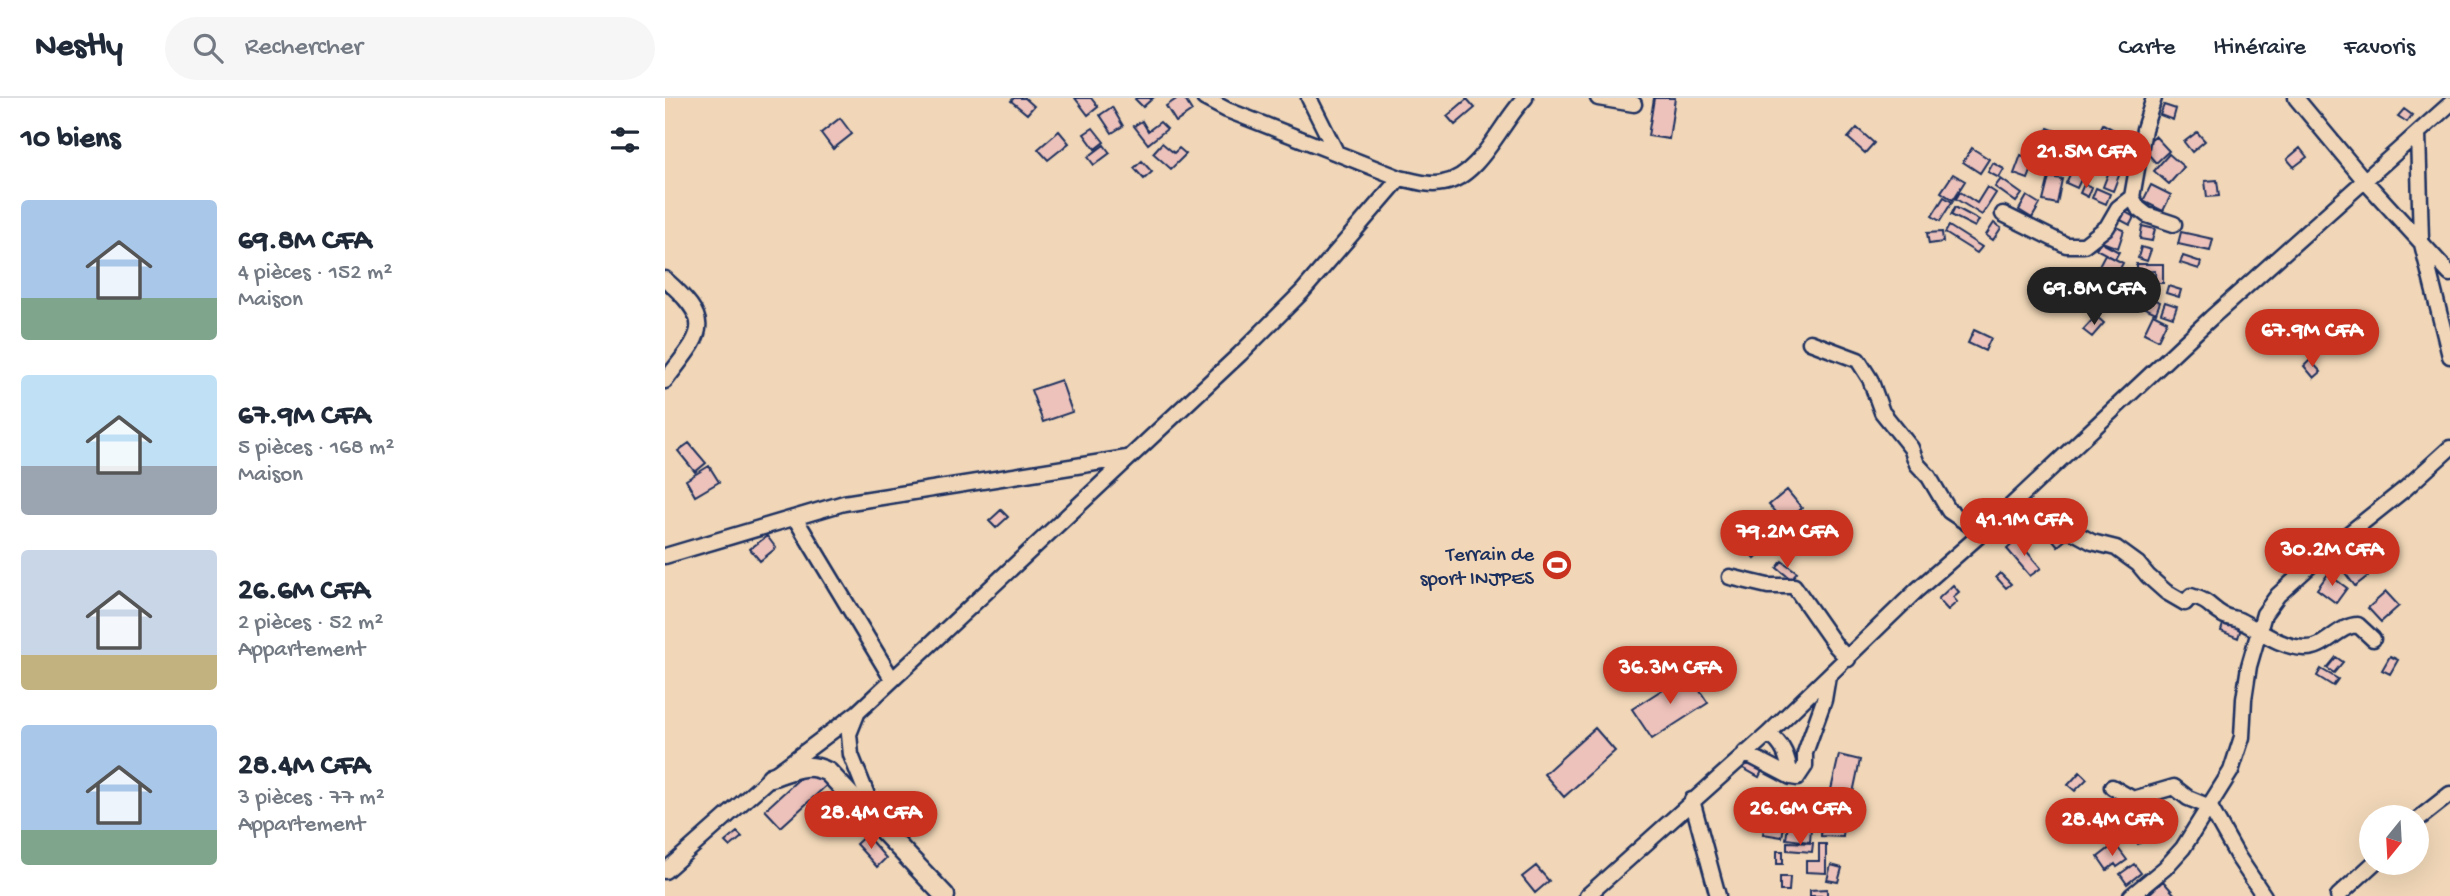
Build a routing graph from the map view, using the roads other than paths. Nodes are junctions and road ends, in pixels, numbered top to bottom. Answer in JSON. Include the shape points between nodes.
{"nodes":[{"id":1,"x":1204,"y":98,"type":"edge"},
{"id":2,"x":1310,"y":98,"type":"edge"},
{"id":3,"x":1525,"y":98,"type":"edge"},
{"id":4,"x":1598,"y":98,"type":"edge"},
{"id":5,"x":2142,"y":98,"type":"edge"},
{"id":6,"x":2154,"y":98,"type":"edge"},
{"id":7,"x":2296,"y":98,"type":"edge"},
{"id":8,"x":1634,"y":104,"type":"dead end"},
{"id":9,"x":2450,"y":104,"type":"edge"},
{"id":10,"x":2144,"y":129,"type":"junction"},
{"id":11,"x":2417,"y":133,"type":"junction"},
{"id":12,"x":1336,"y":152,"type":"junction"},
{"id":13,"x":1400,"y":178,"type":"junction"},
{"id":14,"x":2365,"y":181,"type":"junction"},
{"id":15,"x":2132,"y":197,"type":"junction"},
{"id":16,"x":2003,"y":214,"type":"dead end"},
{"id":17,"x":2174,"y":224,"type":"dead end"},
{"id":18,"x":2421,"y":240,"type":"junction"},
{"id":19,"x":2450,"y":274,"type":"edge"},
{"id":20,"x":665,"y":279,"type":"edge"},
{"id":21,"x":1810,"y":342,"type":"dead end"},
{"id":22,"x":2450,"y":356,"type":"edge"},
{"id":23,"x":665,"y":381,"type":"edge"},
{"id":24,"x":2450,"y":448,"type":"edge"},
{"id":25,"x":1127,"y":458,"type":"junction"},
{"id":26,"x":795,"y":518,"type":"junction"},
{"id":27,"x":1995,"y":521,"type":"junction"},
{"id":28,"x":1982,"y":533,"type":"junction"},
{"id":29,"x":665,"y":556,"type":"edge"},
{"id":30,"x":1730,"y":577,"type":"dead end"},
{"id":31,"x":2259,"y":632,"type":"junction"},
{"id":32,"x":2373,"y":639,"type":"dead end"},
{"id":33,"x":1848,"y":659,"type":"junction"},
{"id":34,"x":1828,"y":676,"type":"junction"},
{"id":35,"x":892,"y":679,"type":"junction"},
{"id":36,"x":858,"y":712,"type":"junction"},
{"id":37,"x":1768,"y":734,"type":"junction"},
{"id":38,"x":1745,"y":753,"type":"junction"},
{"id":39,"x":771,"y":777,"type":"junction"},
{"id":40,"x":1791,"y":777,"type":"junction"},
{"id":41,"x":2112,"y":787,"type":"dead end"},
{"id":42,"x":2450,"y":794,"type":"edge"},
{"id":43,"x":1692,"y":800,"type":"junction"},
{"id":44,"x":2210,"y":807,"type":"junction"},
{"id":45,"x":2429,"y":811,"type":"edge"},
{"id":46,"x":882,"y":831,"type":"junction"},
{"id":47,"x":665,"y":872,"type":"edge"},
{"id":48,"x":2361,"y":875,"type":"edge"},
{"id":49,"x":944,"y":896,"type":"edge"},
{"id":50,"x":1587,"y":896,"type":"edge"},
{"id":51,"x":1718,"y":896,"type":"edge"},
{"id":52,"x":2131,"y":896,"type":"edge"},
{"id":53,"x":2264,"y":896,"type":"edge"},
{"id":54,"x":2338,"y":896,"type":"edge"}],
"edges":[{"from":1,"to":12,"type":"street"},
{"from":2,"to":12,"type":"street"},
{"from":3,"to":13,"type":"street","via":[[1475,164],[1455,179],[1424,183]]},
{"from":4,"to":8,"type":"street"},
{"from":5,"to":10,"type":"street"},
{"from":6,"to":10,"type":"street"},
{"from":7,"to":14,"type":"street"},
{"from":9,"to":11,"type":"street"},
{"from":10,"to":15,"type":"street"},
{"from":11,"to":14,"type":"street"},
{"from":11,"to":18,"type":"street"},
{"from":12,"to":13,"type":"street"},
{"from":13,"to":25,"type":"street","via":[[1302,292]]},
{"from":14,"to":18,"type":"street"},
{"from":14,"to":27,"type":"street"},
{"from":15,"to":16,"type":"street","via":[[2118,208],[2107,227],[2084,245],[2066,245]]},
{"from":15,"to":17,"type":"street","via":[[2147,215]]},
{"from":18,"to":19,"type":"street"},
{"from":18,"to":22,"type":"street"},
{"from":20,"to":23,"type":"street","via":[[696,311],[700,324],[696,340]]},
{"from":21,"to":28,"type":"street","via":[[1858,360],[1882,412],[1911,448],[1949,511]]},
{"from":24,"to":31,"type":"street","via":[[2278,595],[2264,614]]},
{"from":25,"to":26,"type":"street","via":[[844,503]]},
{"from":25,"to":35,"type":"street"},
{"from":26,"to":29,"type":"street"},
{"from":26,"to":35,"type":"street"},
{"from":27,"to":28,"type":"street"},
{"from":27,"to":31,"type":"street","via":[[2010,529],[2057,523],[2092,542],[2116,548],[2185,603],[2191,596],[2209,601],[2224,616]]},
{"from":28,"to":33,"type":"street"},
{"from":30,"to":33,"type":"street","via":[[1768,586],[1794,586]]},
{"from":31,"to":32,"type":"street","via":[[2305,649],[2350,625],[2358,625]]},
{"from":31,"to":44,"type":"street","via":[[2247,677],[2242,737],[2231,771]]},
{"from":33,"to":34,"type":"street"},
{"from":34,"to":37,"type":"street"},
{"from":34,"to":40,"type":"street","via":[[1805,766],[1797,778]]},
{"from":35,"to":36,"type":"street"},
{"from":36,"to":39,"type":"street"},
{"from":36,"to":46,"type":"street","via":[[849,734],[851,755]]},
{"from":37,"to":38,"type":"street"},
{"from":37,"to":40,"type":"street","via":[[1783,748]]},
{"from":38,"to":40,"type":"street"},
{"from":38,"to":43,"type":"street"},
{"from":39,"to":46,"type":"street","via":[[805,765],[828,772]]},
{"from":39,"to":47,"type":"street"},
{"from":41,"to":44,"type":"street","via":[[2133,799],[2174,787]]},
{"from":42,"to":45,"type":"street"},
{"from":43,"to":50,"type":"street"},
{"from":43,"to":51,"type":"street"},
{"from":44,"to":52,"type":"street","via":[[2183,848]]},
{"from":44,"to":53,"type":"street"},
{"from":46,"to":49,"type":"street"},
{"from":48,"to":54,"type":"street"}]}
